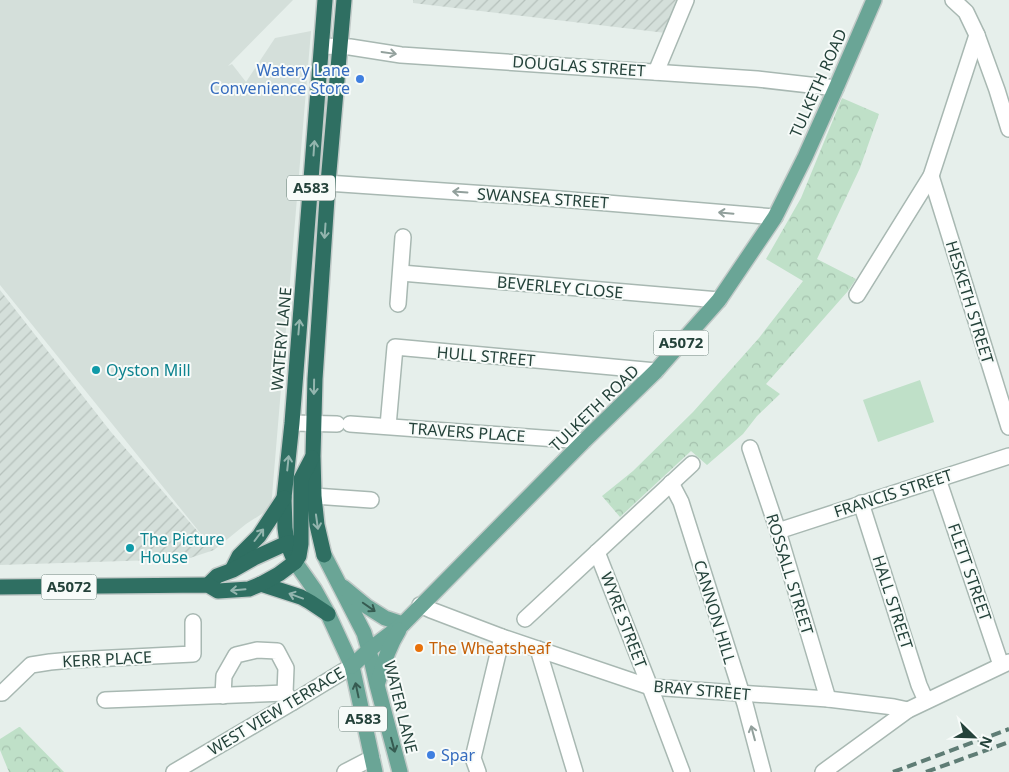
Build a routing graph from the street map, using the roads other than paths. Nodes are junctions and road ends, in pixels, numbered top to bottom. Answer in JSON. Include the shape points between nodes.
{"nodes":[{"id":1,"x":326,"y":0,"type":"edge"},
{"id":2,"x":344,"y":0,"type":"edge"},
{"id":3,"x":686,"y":0,"type":"edge"},
{"id":4,"x":874,"y":0,"type":"edge"},
{"id":5,"x":953,"y":0,"type":"edge"},
{"id":6,"x":977,"y":35,"type":"junction"},
{"id":7,"x":322,"y":46,"type":"junction"},
{"id":8,"x":341,"y":47,"type":"junction"},
{"id":9,"x":656,"y":72,"type":"junction"},
{"id":10,"x":836,"y":88,"type":"junction"},
{"id":11,"x":1009,"y":129,"type":"edge"},
{"id":12,"x":931,"y":176,"type":"junction"},
{"id":13,"x":312,"y":182,"type":"junction"},
{"id":14,"x":328,"y":183,"type":"junction"},
{"id":15,"x":775,"y":217,"type":"junction"},
{"id":16,"x":402,"y":237,"type":"dead end"},
{"id":17,"x":401,"y":273,"type":"junction"},
{"id":18,"x":857,"y":295,"type":"dead end"},
{"id":19,"x":720,"y":300,"type":"junction"},
{"id":20,"x":398,"y":304,"type":"dead end"},
{"id":21,"x":656,"y":371,"type":"junction"},
{"id":22,"x":292,"y":423,"type":"junction"},
{"id":23,"x":314,"y":424,"type":"junction"},
{"id":24,"x":388,"y":426,"type":"junction"},
{"id":25,"x":1009,"y":427,"type":"edge"},
{"id":26,"x":584,"y":441,"type":"junction"},
{"id":27,"x":750,"y":448,"type":"dead end"},
{"id":28,"x":313,"y":456,"type":"junction"},
{"id":29,"x":1009,"y":456,"type":"edge"},
{"id":30,"x":692,"y":464,"type":"dead end"},
{"id":31,"x":938,"y":479,"type":"junction"},
{"id":32,"x":671,"y":483,"type":"junction"},
{"id":33,"x":314,"y":496,"type":"junction"},
{"id":34,"x":284,"y":498,"type":"junction"},
{"id":35,"x":371,"y":500,"type":"dead end"},
{"id":36,"x":861,"y":503,"type":"junction"},
{"id":37,"x":778,"y":531,"type":"junction"},
{"id":38,"x":294,"y":544,"type":"junction"},
{"id":39,"x":597,"y":552,"type":"junction"},
{"id":40,"x":324,"y":555,"type":"junction"},
{"id":41,"x":295,"y":562,"type":"junction"},
{"id":42,"x":233,"y":570,"type":"junction"},
{"id":43,"x":338,"y":583,"type":"junction"},
{"id":44,"x":261,"y":584,"type":"junction"},
{"id":45,"x":208,"y":585,"type":"junction"},
{"id":46,"x":0,"y":587,"type":"edge"},
{"id":47,"x":420,"y":605,"type":"junction"},
{"id":48,"x":328,"y":614,"type":"junction"},
{"id":49,"x":525,"y":619,"type":"dead end"},
{"id":50,"x":193,"y":622,"type":"dead end"},
{"id":51,"x":403,"y":624,"type":"junction"},
{"id":52,"x":502,"y":637,"type":"junction"},
{"id":53,"x":538,"y":649,"type":"junction"},
{"id":54,"x":369,"y":650,"type":"junction"},
{"id":55,"x":1005,"y":664,"type":"edge"},
{"id":56,"x":352,"y":666,"type":"junction"},
{"id":57,"x":377,"y":685,"type":"junction"},
{"id":58,"x":650,"y":687,"type":"junction"},
{"id":59,"x":0,"y":693,"type":"edge"},
{"id":60,"x":741,"y":694,"type":"junction"},
{"id":61,"x":223,"y":696,"type":"junction"},
{"id":62,"x":289,"y":698,"type":"junction"},
{"id":63,"x":828,"y":699,"type":"junction"},
{"id":64,"x":105,"y":700,"type":"dead end"},
{"id":65,"x":926,"y":701,"type":"junction"},
{"id":66,"x":908,"y":710,"type":"junction"},
{"id":67,"x":374,"y":765,"type":"edge"},
{"id":68,"x":174,"y":772,"type":"edge"},
{"id":69,"x":345,"y":772,"type":"edge"},
{"id":70,"x":400,"y":772,"type":"edge"},
{"id":71,"x":478,"y":772,"type":"edge"},
{"id":72,"x":575,"y":772,"type":"edge"},
{"id":73,"x":682,"y":772,"type":"edge"},
{"id":74,"x":763,"y":772,"type":"edge"},
{"id":75,"x":823,"y":772,"type":"edge"}],
"edges":[{"from":1,"to":7,"type":"highway","name":"WATERY LANE","number":"A583"},
{"from":2,"to":8,"type":"highway","number":"A583"},
{"from":3,"to":9,"type":"street"},
{"from":4,"to":10,"type":"main road","name":"TULKETH ROAD","number":"A5072"},
{"from":5,"to":6,"type":"street","via":[[966,12]]},
{"from":6,"to":11,"type":"street"},
{"from":6,"to":12,"type":"street"},
{"from":7,"to":8,"type":"street","name":"DOUGLAS STREET"},
{"from":13,"to":7,"type":"highway","name":"WATERY LANE","number":"A583","one_way":true},
{"from":8,"to":9,"type":"street","name":"DOUGLAS STREET","one_way":true},
{"from":8,"to":14,"type":"highway","number":"A583"},
{"from":9,"to":10,"type":"street","name":"DOUGLAS STREET"},
{"from":10,"to":15,"type":"main road","name":"TULKETH ROAD","number":"A5072"},
{"from":12,"to":18,"type":"street"},
{"from":12,"to":25,"type":"street","name":"HESKETH STREET"},
{"from":13,"to":14,"type":"street","name":"SWANSEA STREET"},
{"from":22,"to":13,"type":"highway","name":"WATERY LANE","number":"A583","one_way":true},
{"from":15,"to":14,"type":"street","name":"SWANSEA STREET","one_way":true},
{"from":14,"to":23,"type":"highway","number":"A583","one_way":true},
{"from":15,"to":19,"type":"main road","name":"TULKETH ROAD","number":"A5072"},
{"from":16,"to":17,"type":"street"},
{"from":17,"to":19,"type":"street","name":"BEVERLEY CLOSE"},
{"from":17,"to":20,"type":"street"},
{"from":19,"to":21,"type":"main road","name":"TULKETH ROAD","number":"A5072"},
{"from":21,"to":24,"type":"street","name":"HULL STREET","via":[[394,347]]},
{"from":21,"to":26,"type":"main road","name":"TULKETH ROAD","number":"A5072"},
{"from":22,"to":23,"type":"street","name":"TRAVERS PLACE"},
{"from":34,"to":22,"type":"highway","name":"WATERY LANE","number":"A583","one_way":true},
{"from":23,"to":24,"type":"street","name":"TRAVERS PLACE"},
{"from":23,"to":28,"type":"highway","number":"A583"},
{"from":24,"to":26,"type":"street","name":"TRAVERS PLACE"},
{"from":26,"to":47,"type":"main road","name":"TULKETH ROAD","number":"A5072"},
{"from":27,"to":37,"type":"street","name":"ROSSALL STREET"},
{"from":28,"to":33,"type":"highway","number":"A583"},
{"from":28,"to":38,"type":"highway","via":[[301,480]]},
{"from":29,"to":31,"type":"street","name":"FRANCIS STREET"},
{"from":30,"to":32,"type":"street"},
{"from":31,"to":36,"type":"street","name":"FRANCIS STREET"},
{"from":31,"to":55,"type":"street","name":"FLETT STREET"},
{"from":32,"to":39,"type":"street"},
{"from":32,"to":60,"type":"street","name":"CANNON HILL","via":[[680,502]]},
{"from":33,"to":35,"type":"street"},
{"from":33,"to":40,"type":"highway","number":"A583","one_way":true},
{"from":34,"to":38,"type":"highway","name":"WATERY LANE","number":"A583","via":[[285,528]]},
{"from":42,"to":34,"type":"highway","one_way":true,"via":[[239,556],[259,536]]},
{"from":36,"to":37,"type":"street","name":"FRANCIS STREET"},
{"from":36,"to":65,"type":"street","name":"HALL STREET"},
{"from":37,"to":63,"type":"street","name":"ROSSALL STREET"},
{"from":38,"to":40,"type":"highway"},
{"from":38,"to":41,"type":"highway","name":"WATERY LANE","number":"A583"},
{"from":38,"to":42,"type":"highway","via":[[254,558]]},
{"from":39,"to":49,"type":"street"},
{"from":39,"to":58,"type":"street","name":"WYRE STREET"},
{"from":40,"to":43,"type":"main road","number":"A583"},
{"from":41,"to":44,"type":"highway","number":"A5072"},
{"from":41,"to":48,"type":"main road","name":"WATERY LANE","number":"A583"},
{"from":42,"to":45,"type":"highway","via":[[217,576]]},
{"from":43,"to":51,"type":"main road","one_way":true,"via":[[385,618]]},
{"from":43,"to":54,"type":"main road","number":"A583","via":[[364,632]]},
{"from":44,"to":45,"type":"highway","number":"A5072","one_way":true,"via":[[248,589],[218,591]]},
{"from":48,"to":44,"type":"highway","one_way":true,"via":[[306,599]]},
{"from":45,"to":46,"type":"highway","number":"A5072"},
{"from":47,"to":51,"type":"main road","name":"TULKETH ROAD","number":"A5072"},
{"from":47,"to":52,"type":"street","name":"BRAY STREET"},
{"from":48,"to":56,"type":"main road","name":"WATERY LANE","number":"A583"},
{"from":50,"to":59,"type":"street","name":"KERR PLACE","via":[[194,654],[31,665]]},
{"from":51,"to":54,"type":"main road","name":"TULKETH ROAD","number":"A5072"},
{"from":51,"to":57,"type":"main road","number":"A5072","via":[[392,642]]},
{"from":52,"to":53,"type":"street","name":"BRAY STREET"},
{"from":52,"to":71,"type":"street","via":[[473,758]]},
{"from":53,"to":58,"type":"street","name":"BRAY STREET"},
{"from":53,"to":72,"type":"street"},
{"from":54,"to":56,"type":"main road","name":"TULKETH ROAD","number":"A5072"},
{"from":54,"to":57,"type":"main road","name":"WATER LANE","number":"A583"},
{"from":55,"to":65,"type":"street"},
{"from":56,"to":62,"type":"street","name":"WEST VIEW TERRACE"},
{"from":67,"to":56,"type":"main road","number":"A583","one_way":true},
{"from":57,"to":70,"type":"main road","name":"WATER LANE","number":"A583","one_way":true},
{"from":58,"to":60,"type":"street","name":"BRAY STREET"},
{"from":58,"to":73,"type":"street","name":"WYRE STREET"},
{"from":60,"to":63,"type":"street","name":"BRAY STREET"},
{"from":74,"to":60,"type":"street","name":"CANNON HILL","one_way":true},
{"from":61,"to":62,"type":"street"},
{"from":61,"to":62,"type":"street","via":[[224,676],[236,655],[257,650],[277,651],[286,668]]},
{"from":61,"to":64,"type":"street"},
{"from":62,"to":68,"type":"street","name":"WEST VIEW TERRACE"},
{"from":63,"to":66,"type":"street","name":"BRAY STREET"},
{"from":65,"to":66,"type":"street"},
{"from":66,"to":75,"type":"street"},
{"from":67,"to":69,"type":"street"}]}
